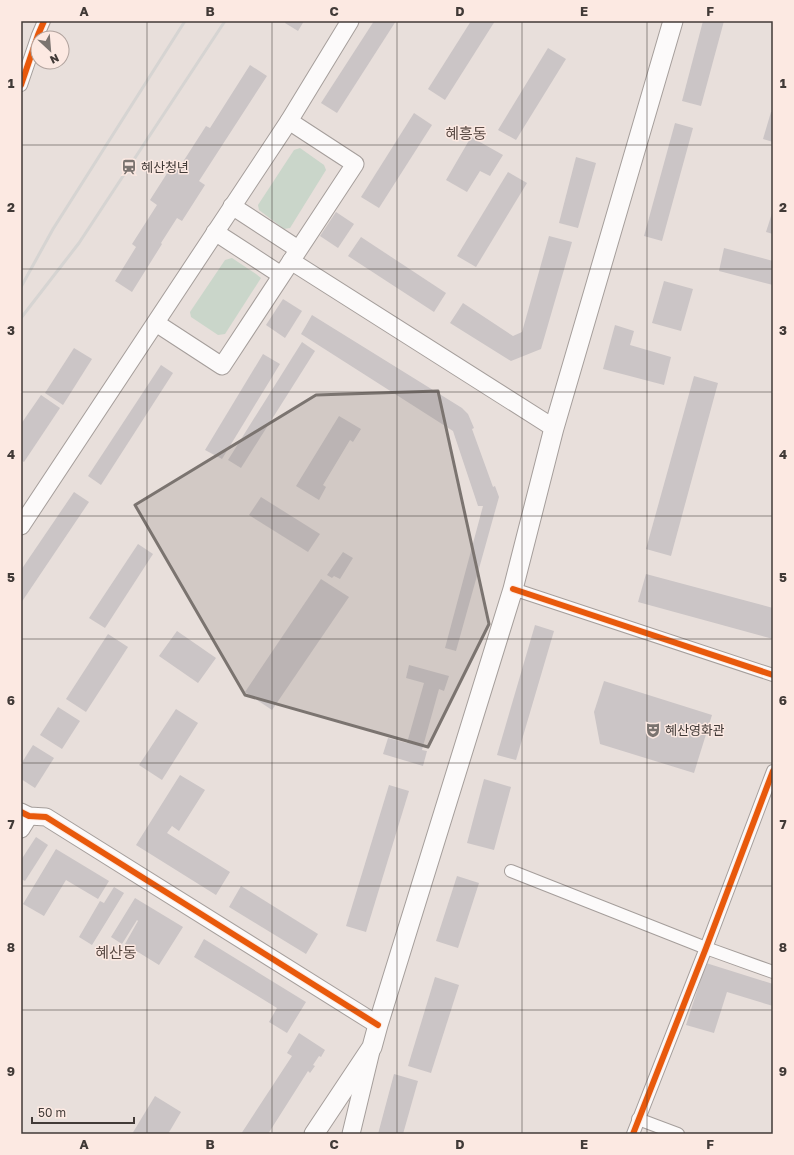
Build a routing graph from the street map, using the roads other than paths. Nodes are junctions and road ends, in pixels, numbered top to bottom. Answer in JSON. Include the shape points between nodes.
{"nodes":[{"id":1,"x":44,"y":21,"type":"edge"},
{"id":2,"x":350,"y":21,"type":"edge"},
{"id":3,"x":673,"y":21,"type":"edge"},
{"id":4,"x":21,"y":85,"type":"edge"},
{"id":5,"x":289,"y":120,"type":"junction"},
{"id":6,"x":232,"y":206,"type":"junction"},
{"id":7,"x":215,"y":232,"type":"junction"},
{"id":8,"x":295,"y":255,"type":"junction"},
{"id":9,"x":281,"y":275,"type":"junction"},
{"id":10,"x":156,"y":323,"type":"junction"},
{"id":11,"x":554,"y":428,"type":"junction"},
{"id":12,"x":21,"y":526,"type":"edge"},
{"id":13,"x":513,"y":589,"type":"junction"},
{"id":14,"x":773,"y":676,"type":"edge"},
{"id":15,"x":773,"y":771,"type":"edge"},
{"id":16,"x":24,"y":819,"type":"edge"},
{"id":17,"x":511,"y":871,"type":"dead end"},
{"id":18,"x":706,"y":948,"type":"junction"},
{"id":19,"x":773,"y":972,"type":"edge"},
{"id":20,"x":378,"y":1025,"type":"junction"},
{"id":21,"x":372,"y":1047,"type":"junction"},
{"id":22,"x":638,"y":1119,"type":"junction"},
{"id":23,"x":314,"y":1134,"type":"edge"},
{"id":24,"x":351,"y":1134,"type":"edge"},
{"id":25,"x":633,"y":1134,"type":"edge"},
{"id":26,"x":678,"y":1134,"type":"edge"}],
"edges":[{"from":1,"to":4,"type":"street"},
{"from":2,"to":5,"type":"main road"},
{"from":3,"to":11,"type":"main road"},
{"from":5,"to":6,"type":"main road"},
{"from":5,"to":8,"type":"main road","via":[[355,164]]},
{"from":6,"to":7,"type":"main road"},
{"from":6,"to":8,"type":"main road"},
{"from":7,"to":9,"type":"main road"},
{"from":7,"to":10,"type":"main road"},
{"from":8,"to":9,"type":"main road"},
{"from":8,"to":11,"type":"main road"},
{"from":9,"to":10,"type":"main road","via":[[222,366]]},
{"from":10,"to":12,"type":"main road"},
{"from":11,"to":13,"type":"main road"},
{"from":13,"to":14,"type":"street"},
{"from":13,"to":20,"type":"main road"},
{"from":15,"to":18,"type":"street"},
{"from":16,"to":20,"type":"main road","via":[[46,817]]},
{"from":17,"to":18,"type":"street"},
{"from":18,"to":19,"type":"street"},
{"from":18,"to":22,"type":"street"},
{"from":20,"to":21,"type":"main road"},
{"from":21,"to":23,"type":"main road"},
{"from":21,"to":24,"type":"main road"},
{"from":22,"to":25,"type":"street"},
{"from":22,"to":26,"type":"street"}]}
